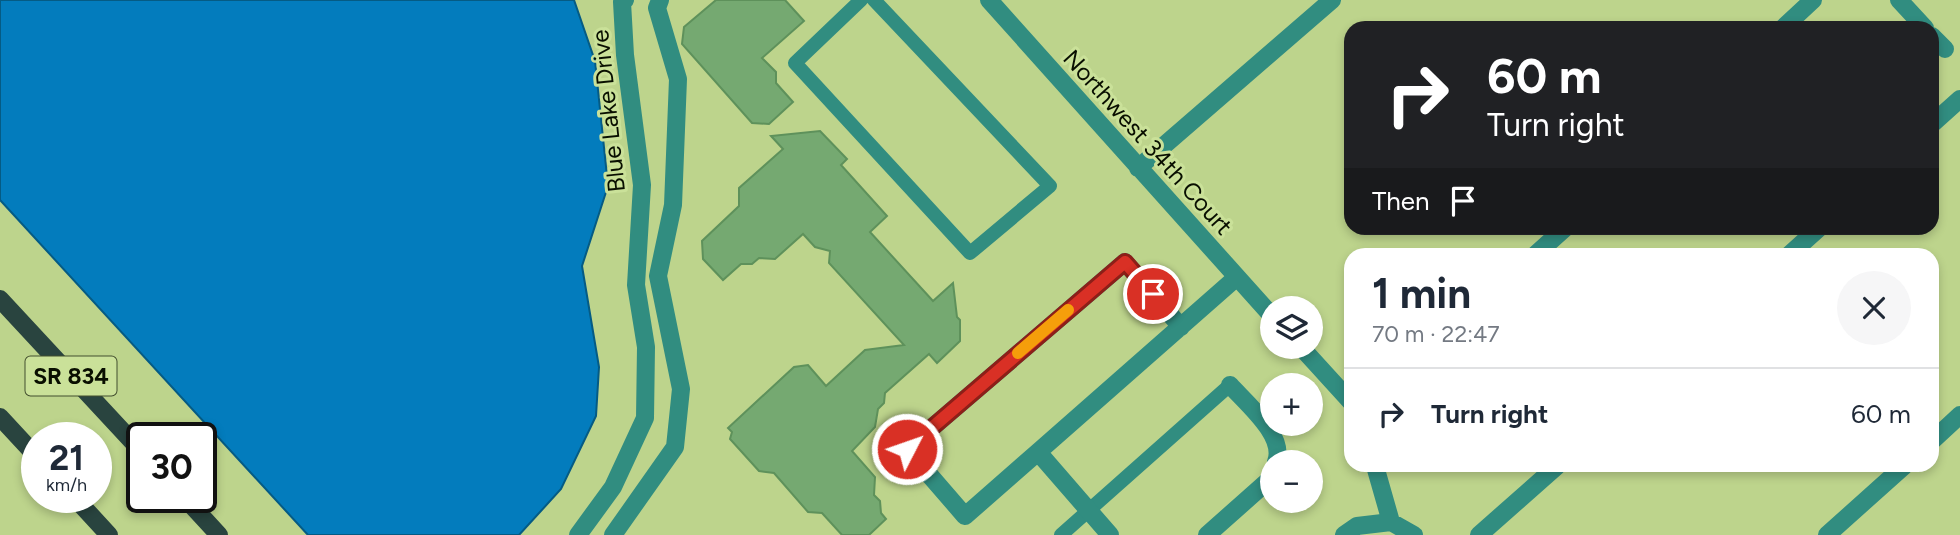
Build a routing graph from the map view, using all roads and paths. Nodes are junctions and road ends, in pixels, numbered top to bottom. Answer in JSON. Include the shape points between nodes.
{"nodes":[{"id":1,"x":625,"y":0,"type":"edge"},
{"id":2,"x":660,"y":0,"type":"edge"},
{"id":3,"x":862,"y":0,"type":"edge"},
{"id":4,"x":874,"y":0,"type":"edge"},
{"id":5,"x":989,"y":0,"type":"edge"},
{"id":6,"x":1332,"y":0,"type":"edge"},
{"id":7,"x":1814,"y":0,"type":"edge"},
{"id":8,"x":1899,"y":0,"type":"edge"},
{"id":9,"x":1791,"y":21,"type":"edge"},
{"id":10,"x":1918,"y":21,"type":"edge"},
{"id":11,"x":1939,"y":43,"type":"edge"},
{"id":12,"x":1945,"y":49,"type":"dead end"},
{"id":13,"x":1960,"y":99,"type":"edge"},
{"id":14,"x":1939,"y":118,"type":"edge"},
{"id":15,"x":1139,"y":168,"type":"junction"},
{"id":16,"x":1557,"y":235,"type":"edge"},
{"id":17,"x":1811,"y":235,"type":"edge"},
{"id":18,"x":1543,"y":248,"type":"edge"},
{"id":19,"x":1797,"y":248,"type":"edge"},
{"id":20,"x":1237,"y":277,"type":"junction"},
{"id":21,"x":0,"y":299,"type":"edge"},
{"id":22,"x":1260,"y":303,"type":"edge"},
{"id":23,"x":1181,"y":327,"type":"junction"},
{"id":24,"x":1312,"y":359,"type":"edge"},
{"id":25,"x":1230,"y":385,"type":"joint"},
{"id":26,"x":1344,"y":394,"type":"edge"},
{"id":27,"x":1960,"y":415,"type":"edge"},
{"id":28,"x":0,"y":417,"type":"edge"},
{"id":29,"x":1939,"y":434,"type":"edge"},
{"id":30,"x":126,"y":435,"type":"edge"},
{"id":31,"x":21,"y":440,"type":"edge"},
{"id":32,"x":1278,"y":450,"type":"edge"},
{"id":33,"x":1038,"y":452,"type":"junction"},
{"id":34,"x":1377,"y":472,"type":"edge"},
{"id":35,"x":1550,"y":472,"type":"edge"},
{"id":36,"x":1897,"y":472,"type":"edge"},
{"id":37,"x":1260,"y":488,"type":"edge"},
{"id":38,"x":1089,"y":510,"type":"junction"},
{"id":39,"x":89,"y":513,"type":"edge"},
{"id":40,"x":199,"y":513,"type":"edge"},
{"id":41,"x":1391,"y":522,"type":"junction"},
{"id":42,"x":109,"y":535,"type":"edge"},
{"id":43,"x":219,"y":535,"type":"edge"},
{"id":44,"x":578,"y":535,"type":"edge"},
{"id":45,"x":613,"y":535,"type":"edge"},
{"id":46,"x":1061,"y":535,"type":"edge"},
{"id":47,"x":1110,"y":535,"type":"edge"},
{"id":48,"x":1207,"y":535,"type":"edge"},
{"id":49,"x":1344,"y":535,"type":"edge"},
{"id":50,"x":1414,"y":535,"type":"edge"},
{"id":51,"x":1479,"y":535,"type":"edge"},
{"id":52,"x":1827,"y":535,"type":"edge"}],
"edges":[{"from":1,"to":44,"type":"street","name":"Blue Lake Drive","via":[[625,55],[642,185],[636,285],[646,347],[645,418],[613,487]]},
{"from":2,"to":45,"type":"street","via":[[657,8],[678,79],[673,205],[658,276],[681,389],[675,447]]},
{"from":3,"to":4,"type":"lane","via":[[795,63],[970,253],[1050,187]]},
{"from":5,"to":15,"type":"street","name":"Northwest 34th Court"},
{"from":6,"to":15,"type":"street"},
{"from":7,"to":9,"type":"street"},
{"from":8,"to":10,"type":"street"},
{"from":11,"to":12,"type":"street"},
{"from":13,"to":14,"type":"street"},
{"from":15,"to":20,"type":"street","name":"Northwest 34th Court"},
{"from":16,"to":18,"type":"street"},
{"from":17,"to":19,"type":"street"},
{"from":20,"to":22,"type":"street","name":"Northwest 34th Court"},
{"from":20,"to":23,"type":"street"},
{"from":21,"to":30,"type":"main road","number":"SR 834"},
{"from":23,"to":33,"type":"street"},
{"from":23,"to":33,"type":"street","via":[[1125,262],[907,449],[965,516]]},
{"from":24,"to":26,"type":"street"},
{"from":25,"to":32,"type":"street","via":[[1276,436]]},
{"from":25,"to":38,"type":"lane"},
{"from":27,"to":29,"type":"street"},
{"from":28,"to":31,"type":"main road","number":"SR 834"},
{"from":33,"to":38,"type":"street"},
{"from":34,"to":41,"type":"street"},
{"from":35,"to":51,"type":"street"},
{"from":36,"to":52,"type":"street"},
{"from":37,"to":48,"type":"street"},
{"from":38,"to":46,"type":"lane"},
{"from":38,"to":47,"type":"street"},
{"from":39,"to":42,"type":"main road"},
{"from":40,"to":43,"type":"main road"},
{"from":41,"to":49,"type":"street","via":[[1357,526]]},
{"from":41,"to":50,"type":"street"}]}
